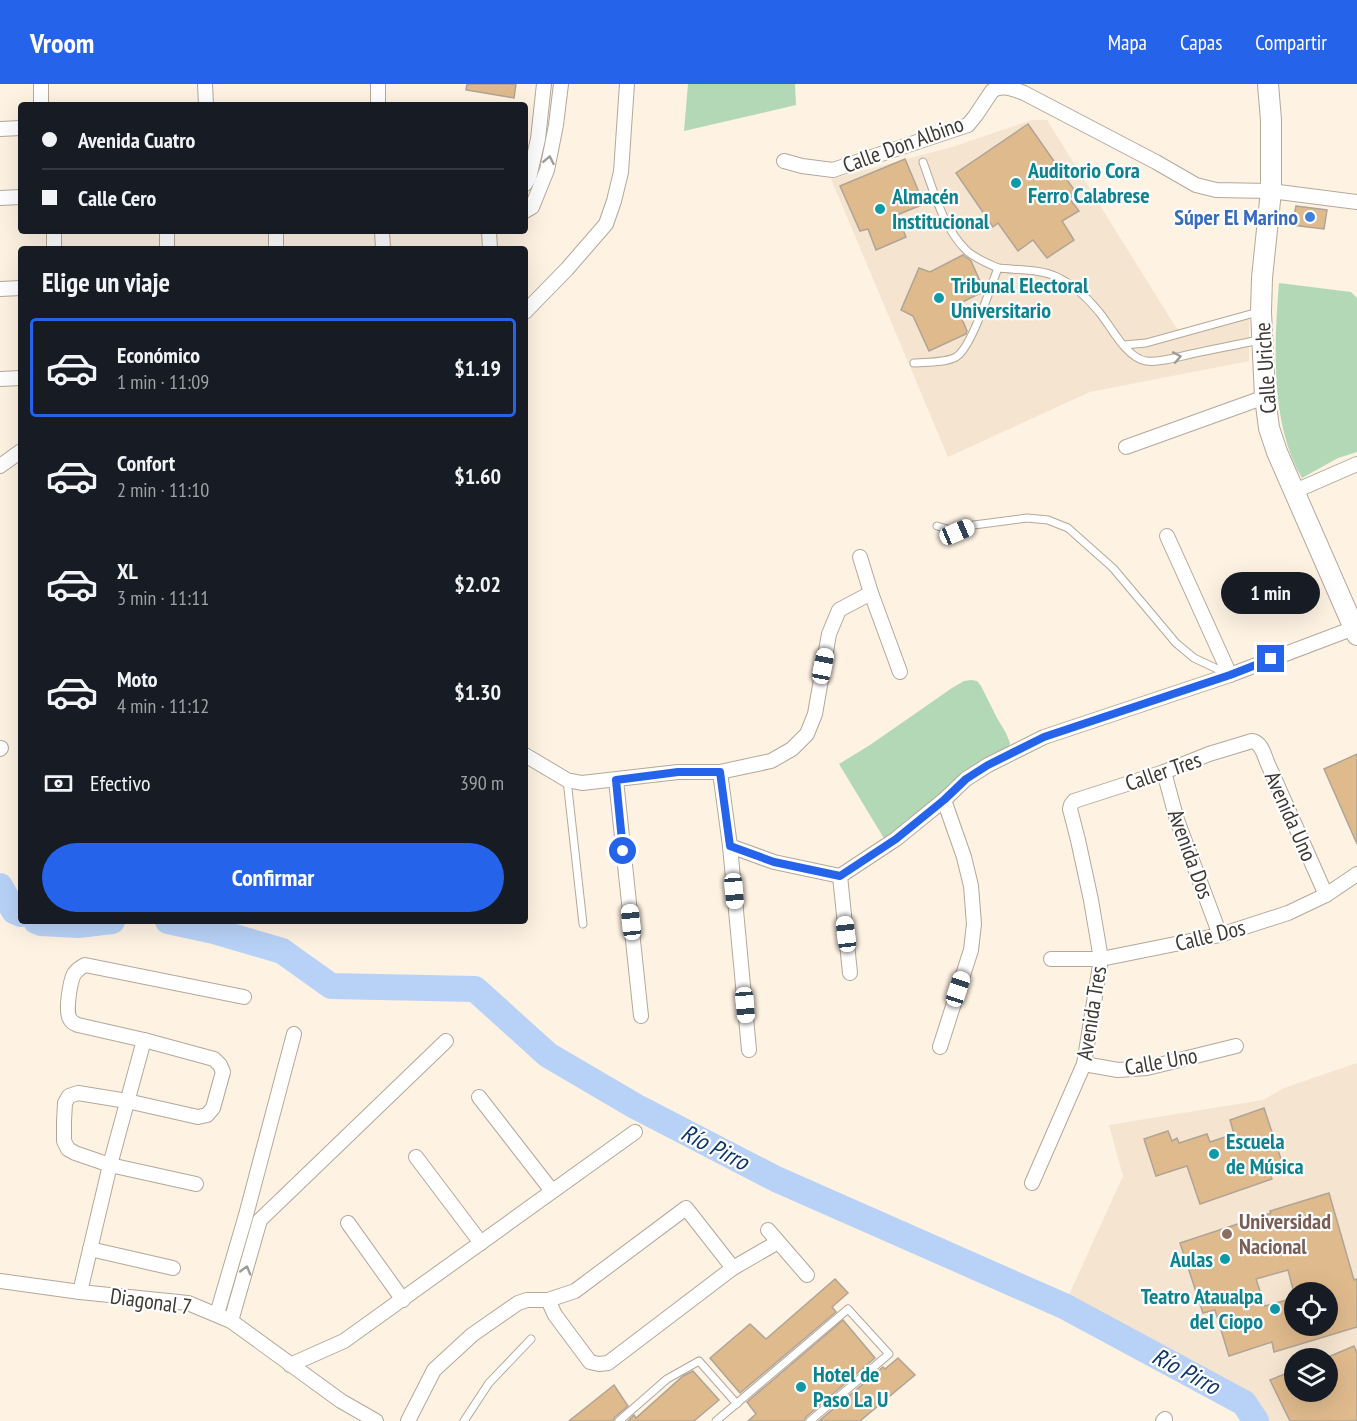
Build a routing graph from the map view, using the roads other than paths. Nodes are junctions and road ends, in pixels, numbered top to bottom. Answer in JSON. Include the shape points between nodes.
{"nodes":[{"id":1,"x":41,"y":84,"type":"edge"},
{"id":2,"x":205,"y":84,"type":"edge"},
{"id":3,"x":378,"y":84,"type":"edge"},
{"id":4,"x":544,"y":84,"type":"edge"},
{"id":5,"x":561,"y":84,"type":"edge"},
{"id":6,"x":627,"y":84,"type":"edge"},
{"id":7,"x":1268,"y":84,"type":"edge"},
{"id":8,"x":40,"y":102,"type":"edge"},
{"id":9,"x":206,"y":102,"type":"edge"},
{"id":10,"x":378,"y":102,"type":"edge"},
{"id":11,"x":18,"y":128,"type":"edge"},
{"id":12,"x":0,"y":129,"type":"edge"},
{"id":13,"x":530,"y":147,"type":"edge"},
{"id":14,"x":784,"y":161,"type":"dead end"},
{"id":15,"x":923,"y":162,"type":"dead end"},
{"id":16,"x":528,"y":180,"type":"edge"},
{"id":17,"x":1271,"y":190,"type":"junction"},
{"id":18,"x":18,"y":197,"type":"edge"},
{"id":19,"x":0,"y":198,"type":"edge"},
{"id":20,"x":1357,"y":202,"type":"edge"},
{"id":21,"x":528,"y":209,"type":"edge"},
{"id":22,"x":998,"y":268,"type":"junction"},
{"id":23,"x":0,"y":288,"type":"edge"},
{"id":24,"x":18,"y":288,"type":"edge"},
{"id":25,"x":528,"y":309,"type":"edge"},
{"id":26,"x":1261,"y":312,"type":"junction"},
{"id":27,"x":1262,"y":339,"type":"junction"},
{"id":28,"x":1124,"y":345,"type":"junction"},
{"id":29,"x":914,"y":363,"type":"dead end"},
{"id":30,"x":18,"y":378,"type":"edge"},
{"id":31,"x":0,"y":379,"type":"edge"},
{"id":32,"x":1265,"y":398,"type":"junction"},
{"id":33,"x":1126,"y":447,"type":"dead end"},
{"id":34,"x":18,"y":452,"type":"edge"},
{"id":35,"x":1357,"y":464,"type":"edge"},
{"id":36,"x":0,"y":466,"type":"edge"},
{"id":37,"x":1295,"y":491,"type":"junction"},
{"id":38,"x":937,"y":526,"type":"dead end"},
{"id":39,"x":1167,"y":536,"type":"dead end"},
{"id":40,"x":861,"y":557,"type":"dead end"},
{"id":41,"x":871,"y":593,"type":"junction"},
{"id":42,"x":1356,"y":631,"type":"edge"},
{"id":43,"x":900,"y":672,"type":"dead end"},
{"id":44,"x":1230,"y":675,"type":"junction"},
{"id":45,"x":1252,"y":741,"type":"joint"},
{"id":46,"x":528,"y":757,"type":"edge"},
{"id":47,"x":720,"y":772,"type":"junction"},
{"id":48,"x":1164,"y":772,"type":"junction"},
{"id":49,"x":567,"y":780,"type":"junction"},
{"id":50,"x":616,"y":780,"type":"junction"},
{"id":51,"x":944,"y":800,"type":"junction"},
{"id":52,"x":1074,"y":801,"type":"joint"},
{"id":53,"x":730,"y":846,"type":"junction"},
{"id":54,"x":1357,"y":874,"type":"edge"},
{"id":55,"x":840,"y":876,"type":"junction"},
{"id":56,"x":1326,"y":895,"type":"junction"},
{"id":57,"x":583,"y":924,"type":"dead end"},
{"id":58,"x":1220,"y":935,"type":"junction"},
{"id":59,"x":1051,"y":959,"type":"dead end"},
{"id":60,"x":1101,"y":959,"type":"junction"},
{"id":61,"x":850,"y":973,"type":"dead end"},
{"id":62,"x":244,"y":998,"type":"dead end"},
{"id":63,"x":641,"y":1016,"type":"dead end"},
{"id":64,"x":294,"y":1034,"type":"dead end"},
{"id":65,"x":144,"y":1040,"type":"junction"},
{"id":66,"x":446,"y":1041,"type":"dead end"},
{"id":67,"x":1236,"y":1046,"type":"dead end"},
{"id":68,"x":940,"y":1047,"type":"dead end"},
{"id":69,"x":749,"y":1050,"type":"dead end"},
{"id":70,"x":1084,"y":1064,"type":"junction"},
{"id":71,"x":479,"y":1097,"type":"dead end"},
{"id":72,"x":127,"y":1101,"type":"junction"},
{"id":73,"x":635,"y":1132,"type":"dead end"},
{"id":74,"x":416,"y":1157,"type":"dead end"},
{"id":75,"x":110,"y":1165,"type":"junction"},
{"id":76,"x":1032,"y":1183,"type":"dead end"},
{"id":77,"x":196,"y":1184,"type":"dead end"},
{"id":78,"x":552,"y":1191,"type":"junction"},
{"id":79,"x":246,"y":1215,"type":"junction"},
{"id":80,"x":260,"y":1220,"type":"junction"},
{"id":81,"x":348,"y":1223,"type":"dead end"},
{"id":82,"x":768,"y":1230,"type":"dead end"},
{"id":83,"x":778,"y":1242,"type":"junction"},
{"id":84,"x":481,"y":1243,"type":"junction"},
{"id":85,"x":90,"y":1249,"type":"junction"},
{"id":86,"x":173,"y":1268,"type":"dead end"},
{"id":87,"x":733,"y":1268,"type":"junction"},
{"id":88,"x":807,"y":1275,"type":"dead end"},
{"id":89,"x":0,"y":1281,"type":"edge"},
{"id":90,"x":80,"y":1292,"type":"junction"},
{"id":91,"x":548,"y":1299,"type":"junction"},
{"id":92,"x":403,"y":1300,"type":"junction"},
{"id":93,"x":217,"y":1314,"type":"junction"},
{"id":94,"x":231,"y":1321,"type":"junction"},
{"id":95,"x":531,"y":1339,"type":"dead end"},
{"id":96,"x":291,"y":1365,"type":"junction"},
{"id":97,"x":737,"y":1404,"type":"junction"},
{"id":98,"x":376,"y":1421,"type":"edge"},
{"id":99,"x":408,"y":1421,"type":"edge"},
{"id":100,"x":464,"y":1421,"type":"edge"},
{"id":101,"x":619,"y":1421,"type":"edge"},
{"id":102,"x":716,"y":1421,"type":"edge"},
{"id":103,"x":810,"y":1421,"type":"edge"}],
"edges":[{"from":1,"to":8,"type":"street"},
{"from":2,"to":9,"type":"street"},
{"from":3,"to":10,"type":"street"},
{"from":4,"to":13,"type":"street"},
{"from":21,"to":5,"type":"street","one_way":true,"via":[[547,170]]},
{"from":6,"to":25,"type":"street","via":[[621,172],[606,224]]},
{"from":7,"to":17,"type":"main road","name":"Calle Uriche"},
{"from":11,"to":12,"type":"street"},
{"from":13,"to":16,"type":"street"},
{"from":14,"to":17,"type":"street","name":"Calle Don Albino","via":[[833,170],[968,125],[992,91],[1001,87],[1024,93],[1196,185],[1216,190]]},
{"from":15,"to":22,"type":"lane","via":[[945,220],[956,237],[966,251]]},
{"from":17,"to":20,"type":"street"},
{"from":17,"to":26,"type":"main road","name":"Calle Uriche"},
{"from":18,"to":19,"type":"street"},
{"from":22,"to":28,"type":"lane","via":[[1055,275],[1069,283],[1100,312]]},
{"from":22,"to":29,"type":"lane","via":[[965,349],[955,358]]},
{"from":23,"to":24,"type":"street"},
{"from":26,"to":27,"type":"main road","name":"Calle Uriche"},
{"from":26,"to":28,"type":"lane","via":[[1146,343]]},
{"from":28,"to":27,"type":"lane","one_way":true,"via":[[1145,361]]},
{"from":27,"to":32,"type":"main road","name":"Calle Uriche"},
{"from":30,"to":31,"type":"street"},
{"from":32,"to":33,"type":"street"},
{"from":32,"to":37,"type":"main road","name":"Calle Uriche","via":[[1269,428]]},
{"from":34,"to":36,"type":"street"},
{"from":35,"to":37,"type":"street"},
{"from":37,"to":42,"type":"main road","name":"Calle Uriche"},
{"from":38,"to":44,"type":"lane","via":[[957,532],[974,525],[1027,518],[1048,520],[1068,528],[1113,567],[1176,643],[1194,658]]},
{"from":39,"to":44,"type":"street"},
{"from":40,"to":41,"type":"street"},
{"from":41,"to":43,"type":"street"},
{"from":41,"to":47,"type":"street","via":[[839,610],[829,634],[815,714],[807,734],[771,761]]},
{"from":42,"to":44,"type":"street"},
{"from":44,"to":51,"type":"street","via":[[1044,737],[988,765]]},
{"from":45,"to":48,"type":"street","name":"Caller Tres"},
{"from":45,"to":56,"type":"street","name":"Avenida Uno","via":[[1259,744]]},
{"from":46,"to":49,"type":"street"},
{"from":47,"to":50,"type":"street","via":[[678,772]]},
{"from":47,"to":53,"type":"street"},
{"from":48,"to":52,"type":"street","name":"Caller Tres"},
{"from":48,"to":58,"type":"street","name":"Avenida Dos","via":[[1177,820]]},
{"from":49,"to":50,"type":"street"},
{"from":49,"to":57,"type":"lane"},
{"from":50,"to":63,"type":"street"},
{"from":51,"to":55,"type":"street","via":[[896,839]]},
{"from":51,"to":68,"type":"street","via":[[964,858],[974,924],[971,950]]},
{"from":52,"to":60,"type":"street","name":"Avenida Tres","via":[[1070,810]]},
{"from":53,"to":55,"type":"street","via":[[774,862]]},
{"from":53,"to":69,"type":"street"},
{"from":54,"to":56,"type":"street","name":"Calle Dos"},
{"from":55,"to":61,"type":"street"},
{"from":56,"to":58,"type":"street","name":"Calle Dos","via":[[1288,913]]},
{"from":58,"to":60,"type":"street","name":"Calle Dos"},
{"from":59,"to":60,"type":"street","name":"Calle Dos"},
{"from":60,"to":70,"type":"street","name":"Avenida Tres"},
{"from":62,"to":65,"type":"street","via":[[86,964],[79,968],[70,981],[71,1021]]},
{"from":64,"to":79,"type":"street"},
{"from":65,"to":72,"type":"street"},
{"from":65,"to":72,"type":"street","via":[[214,1059],[223,1072],[213,1108],[198,1117]]},
{"from":66,"to":80,"type":"street"},
{"from":67,"to":70,"type":"street","name":"Calle Uno","via":[[1147,1068],[1118,1070]]},
{"from":70,"to":76,"type":"street","name":"Avenida Tres"},
{"from":71,"to":78,"type":"street"},
{"from":72,"to":75,"type":"street"},
{"from":72,"to":75,"type":"street","via":[[78,1093],[69,1096],[65,1103],[64,1141],[68,1149]]},
{"from":73,"to":78,"type":"street"},
{"from":74,"to":84,"type":"street"},
{"from":75,"to":77,"type":"street"},
{"from":75,"to":85,"type":"street"},
{"from":78,"to":84,"type":"street"},
{"from":79,"to":80,"type":"street"},
{"from":79,"to":93,"type":"street"},
{"from":94,"to":80,"type":"street","one_way":true},
{"from":81,"to":92,"type":"street"},
{"from":82,"to":83,"type":"street"},
{"from":83,"to":87,"type":"street"},
{"from":83,"to":88,"type":"street"},
{"from":84,"to":92,"type":"street"},
{"from":85,"to":86,"type":"street"},
{"from":85,"to":90,"type":"street"},
{"from":87,"to":91,"type":"street","via":[[686,1208],[575,1291]]},
{"from":87,"to":91,"type":"street","via":[[608,1363],[590,1362],[555,1315]]},
{"from":89,"to":90,"type":"street","name":"Diagonal 7"},
{"from":90,"to":93,"type":"street","name":"Diagonal 7","via":[[188,1303]]},
{"from":91,"to":99,"type":"street","via":[[518,1303],[471,1335],[434,1370]]},
{"from":92,"to":96,"type":"street","via":[[345,1341]]},
{"from":93,"to":94,"type":"street","name":"Diagonal 7"},
{"from":94,"to":96,"type":"street","name":"Diagonal 7"},
{"from":95,"to":100,"type":"lane","via":[[489,1383]]},
{"from":96,"to":98,"type":"street","name":"Diagonal 7"},
{"from":97,"to":101,"type":"lane","via":[[699,1360],[667,1378]]},
{"from":97,"to":102,"type":"lane"},
{"from":97,"to":103,"type":"lane","via":[[848,1310],[889,1354]]}]}
